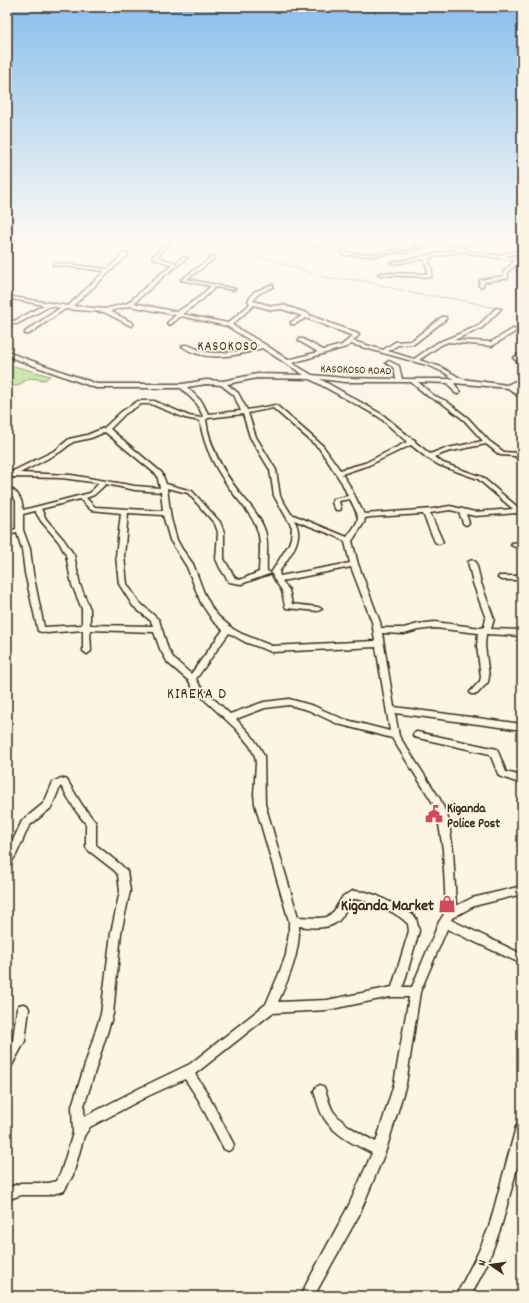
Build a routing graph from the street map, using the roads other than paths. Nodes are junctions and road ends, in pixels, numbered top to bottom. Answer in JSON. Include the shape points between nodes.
{"nodes":[{"id":1,"x":18,"y":299,"type":"edge"},
{"id":2,"x":76,"y":299,"type":"edge"},
{"id":3,"x":136,"y":299,"type":"edge"},
{"id":4,"x":200,"y":299,"type":"edge"},
{"id":5,"x":251,"y":299,"type":"edge"},
{"id":6,"x":253,"y":303,"type":"junction"},
{"id":7,"x":50,"y":304,"type":"junction"},
{"id":8,"x":130,"y":304,"type":"junction"},
{"id":9,"x":67,"y":307,"type":"junction"},
{"id":10,"x":498,"y":309,"type":"dead end"},
{"id":11,"x":105,"y":311,"type":"junction"},
{"id":12,"x":178,"y":314,"type":"junction"},
{"id":13,"x":307,"y":315,"type":"junction"},
{"id":14,"x":444,"y":318,"type":"dead end"},
{"id":15,"x":7,"y":321,"type":"edge"},
{"id":16,"x":170,"y":323,"type":"dead end"},
{"id":17,"x":131,"y":324,"type":"dead end"},
{"id":18,"x":293,"y":324,"type":"dead end"},
{"id":19,"x":229,"y":325,"type":"junction"},
{"id":20,"x":515,"y":330,"type":"dead end"},
{"id":21,"x":27,"y":333,"type":"dead end"},
{"id":22,"x":446,"y":338,"type":"junction"},
{"id":23,"x":300,"y":340,"type":"dead end"},
{"id":24,"x":350,"y":342,"type":"junction"},
{"id":25,"x":482,"y":344,"type":"junction"},
{"id":26,"x":185,"y":346,"type":"dead end"},
{"id":27,"x":264,"y":346,"type":"junction"},
{"id":28,"x":492,"y":348,"type":"dead end"},
{"id":29,"x":322,"y":352,"type":"junction"},
{"id":30,"x":383,"y":352,"type":"junction"},
{"id":31,"x":7,"y":354,"type":"edge"},
{"id":32,"x":522,"y":354,"type":"edge"},
{"id":33,"x":416,"y":360,"type":"junction"},
{"id":34,"x":288,"y":362,"type":"junction"},
{"id":35,"x":522,"y":363,"type":"edge"},
{"id":36,"x":389,"y":364,"type":"dead end"},
{"id":37,"x":311,"y":377,"type":"junction"},
{"id":38,"x":399,"y":380,"type":"junction"},
{"id":39,"x":412,"y":380,"type":"junction"},
{"id":40,"x":522,"y":380,"type":"edge"},
{"id":41,"x":450,"y":381,"type":"junction"},
{"id":42,"x":460,"y":381,"type":"junction"},
{"id":43,"x":223,"y":383,"type":"junction"},
{"id":44,"x":183,"y":386,"type":"junction"},
{"id":45,"x":508,"y":386,"type":"junction"},
{"id":46,"x":522,"y":388,"type":"edge"},
{"id":47,"x":457,"y":392,"type":"dead end"},
{"id":48,"x":522,"y":397,"type":"edge"},
{"id":49,"x":245,"y":412,"type":"junction"},
{"id":50,"x":204,"y":418,"type":"junction"},
{"id":51,"x":106,"y":429,"type":"junction"},
{"id":52,"x":413,"y":441,"type":"junction"},
{"id":53,"x":487,"y":442,"type":"junction"},
{"id":54,"x":429,"y":456,"type":"junction"},
{"id":55,"x":522,"y":461,"type":"edge"},
{"id":56,"x":338,"y":473,"type":"junction"},
{"id":57,"x":10,"y":476,"type":"edge"},
{"id":58,"x":104,"y":482,"type":"junction"},
{"id":59,"x":164,"y":488,"type":"junction"},
{"id":60,"x":7,"y":489,"type":"edge"},
{"id":61,"x":82,"y":497,"type":"junction"},
{"id":62,"x":352,"y":497,"type":"junction"},
{"id":63,"x":37,"y":509,"type":"junction"},
{"id":64,"x":338,"y":509,"type":"dead end"},
{"id":65,"x":462,"y":511,"type":"junction"},
{"id":66,"x":125,"y":512,"type":"junction"},
{"id":67,"x":426,"y":512,"type":"junction"},
{"id":68,"x":19,"y":513,"type":"junction"},
{"id":69,"x":166,"y":513,"type":"junction"},
{"id":70,"x":520,"y":513,"type":"edge"},
{"id":71,"x":290,"y":516,"type":"junction"},
{"id":72,"x":362,"y":517,"type":"junction"},
{"id":73,"x":466,"y":523,"type":"dead end"},
{"id":74,"x":20,"y":530,"type":"junction"},
{"id":75,"x":7,"y":533,"type":"edge"},
{"id":76,"x":348,"y":541,"type":"junction"},
{"id":77,"x":439,"y":542,"type":"dead end"},
{"id":78,"x":472,"y":562,"type":"dead end"},
{"id":79,"x":354,"y":564,"type":"junction"},
{"id":80,"x":263,"y":573,"type":"junction"},
{"id":81,"x":276,"y":576,"type":"junction"},
{"id":82,"x":502,"y":578,"type":"dead end"},
{"id":83,"x":522,"y":578,"type":"edge"},
{"id":84,"x":318,"y":609,"type":"dead end"},
{"id":85,"x":86,"y":627,"type":"junction"},
{"id":86,"x":157,"y":629,"type":"junction"},
{"id":87,"x":227,"y":630,"type":"junction"},
{"id":88,"x":378,"y":630,"type":"junction"},
{"id":89,"x":482,"y":631,"type":"junction"},
{"id":90,"x":522,"y":633,"type":"edge"},
{"id":91,"x":379,"y":644,"type":"junction"},
{"id":92,"x":87,"y":651,"type":"dead end"},
{"id":93,"x":192,"y":679,"type":"junction"},
{"id":94,"x":474,"y":692,"type":"dead end"},
{"id":95,"x":390,"y":710,"type":"junction"},
{"id":96,"x":228,"y":718,"type":"junction"},
{"id":97,"x":522,"y":727,"type":"edge"},
{"id":98,"x":417,"y":735,"type":"dead end"},
{"id":99,"x":395,"y":736,"type":"junction"},
{"id":100,"x":522,"y":780,"type":"edge"},
{"id":101,"x":7,"y":862,"type":"edge"},
{"id":102,"x":522,"y":890,"type":"edge"},
{"id":103,"x":451,"y":912,"type":"junction"},
{"id":104,"x":294,"y":920,"type":"junction"},
{"id":105,"x":444,"y":922,"type":"junction"},
{"id":106,"x":522,"y":959,"type":"edge"},
{"id":107,"x":396,"y":992,"type":"junction"},
{"id":108,"x":415,"y":992,"type":"junction"},
{"id":109,"x":270,"y":1008,"type":"junction"},
{"id":110,"x":23,"y":1009,"type":"dead end"},
{"id":111,"x":7,"y":1063,"type":"edge"},
{"id":112,"x":187,"y":1072,"type":"junction"},
{"id":113,"x":320,"y":1091,"type":"dead end"},
{"id":114,"x":522,"y":1127,"type":"edge"},
{"id":115,"x":79,"y":1133,"type":"junction"},
{"id":116,"x":228,"y":1145,"type":"dead end"},
{"id":117,"x":380,"y":1150,"type":"junction"},
{"id":118,"x":7,"y":1194,"type":"edge"},
{"id":119,"x":465,"y":1293,"type":"dead end"},
{"id":120,"x":307,"y":1296,"type":"edge"}],
"edges":[{"from":1,"to":7,"type":"street","name":"KASOKOSO ROAD"},
{"from":2,"to":9,"type":"street"},
{"from":3,"to":8,"type":"street"},
{"from":4,"to":12,"type":"street"},
{"from":5,"to":6,"type":"street"},
{"from":6,"to":13,"type":"street","via":[[272,308],[282,307]]},
{"from":6,"to":19,"type":"street"},
{"from":7,"to":9,"type":"street","name":"KASOKOSO ROAD"},
{"from":7,"to":15,"type":"street","via":[[15,323]]},
{"from":8,"to":11,"type":"street","name":"KASOKOSO ROAD"},
{"from":8,"to":12,"type":"street","name":"KASOKOSO ROAD"},
{"from":9,"to":11,"type":"street","name":"KASOKOSO ROAD"},
{"from":9,"to":21,"type":"street"},
{"from":10,"to":22,"type":"street","via":[[480,326],[454,338]]},
{"from":11,"to":17,"type":"street"},
{"from":12,"to":16,"type":"street"},
{"from":12,"to":19,"type":"street","name":"KASOKOSO ROAD"},
{"from":13,"to":18,"type":"street"},
{"from":13,"to":24,"type":"street","via":[[355,334],[356,337]]},
{"from":14,"to":30,"type":"street","via":[[412,343],[397,343]]},
{"from":19,"to":27,"type":"street","name":"KASOKOSO ROAD"},
{"from":20,"to":25,"type":"street","via":[[495,343]]},
{"from":22,"to":25,"type":"street"},
{"from":22,"to":33,"type":"street"},
{"from":23,"to":29,"type":"street"},
{"from":24,"to":29,"type":"street"},
{"from":24,"to":30,"type":"street"},
{"from":25,"to":28,"type":"street"},
{"from":26,"to":27,"type":"street","via":[[211,355],[249,351]]},
{"from":27,"to":34,"type":"street","name":"KASOKOSO ROAD"},
{"from":29,"to":34,"type":"street"},
{"from":30,"to":33,"type":"street"},
{"from":31,"to":44,"type":"street","via":[[96,386]]},
{"from":32,"to":35,"type":"street","via":[[516,358]]},
{"from":33,"to":42,"type":"street","via":[[437,366]]},
{"from":34,"to":37,"type":"street","name":"KASOKOSO ROAD"},
{"from":36,"to":38,"type":"street","via":[[398,367]]},
{"from":37,"to":38,"type":"street","name":"KASOKOSO ROAD"},
{"from":37,"to":43,"type":"street","via":[[257,376]]},
{"from":37,"to":52,"type":"street","via":[[381,416]]},
{"from":38,"to":39,"type":"street","name":"KASOKOSO ROAD"},
{"from":39,"to":41,"type":"street","name":"KASOKOSO ROAD"},
{"from":39,"to":53,"type":"street","via":[[466,419]]},
{"from":40,"to":45,"type":"street"},
{"from":41,"to":42,"type":"street","name":"KASOKOSO ROAD"},
{"from":41,"to":47,"type":"street"},
{"from":42,"to":45,"type":"street","name":"KASOKOSO ROAD"},
{"from":43,"to":44,"type":"street","via":[[206,382]]},
{"from":43,"to":49,"type":"street","via":[[236,394]]},
{"from":44,"to":50,"type":"street","via":[[200,403]]},
{"from":45,"to":46,"type":"street","name":"KASOKOSO ROAD"},
{"from":45,"to":48,"type":"street"},
{"from":49,"to":50,"type":"street"},
{"from":49,"to":56,"type":"street","via":[[274,406],[321,447]]},
{"from":49,"to":71,"type":"street","via":[[253,437],[273,470],[275,491]]},
{"from":50,"to":51,"type":"street","via":[[187,417],[144,401],[128,409]]},
{"from":50,"to":80,"type":"street","via":[[205,439],[216,464],[260,525],[263,540]]},
{"from":51,"to":57,"type":"street","via":[[89,437],[72,440],[58,451]]},
{"from":51,"to":59,"type":"street","via":[[160,474]]},
{"from":52,"to":54,"type":"street"},
{"from":52,"to":56,"type":"street","via":[[367,464]]},
{"from":53,"to":54,"type":"street","via":[[445,450]]},
{"from":53,"to":55,"type":"street","via":[[500,453],[517,454]]},
{"from":54,"to":70,"type":"street","via":[[447,467],[480,478]]},
{"from":56,"to":62,"type":"street"},
{"from":57,"to":58,"type":"street","via":[[62,476]]},
{"from":58,"to":59,"type":"street","via":[[134,489]]},
{"from":58,"to":61,"type":"street","via":[[97,491]]},
{"from":59,"to":69,"type":"street"},
{"from":59,"to":80,"type":"street","via":[[190,492],[218,523],[221,532],[220,559],[232,580],[241,582]]},
{"from":60,"to":68,"type":"street","via":[[17,497]]},
{"from":61,"to":63,"type":"street"},
{"from":61,"to":66,"type":"street","via":[[95,510]]},
{"from":62,"to":64,"type":"street","via":[[336,500],[334,502]]},
{"from":62,"to":72,"type":"street"},
{"from":63,"to":68,"type":"street"},
{"from":63,"to":85,"type":"street","via":[[70,555],[76,586],[85,605]]},
{"from":65,"to":67,"type":"street","via":[[450,508]]},
{"from":65,"to":70,"type":"street","via":[[479,514]]},
{"from":65,"to":73,"type":"street"},
{"from":66,"to":69,"type":"street"},
{"from":66,"to":86,"type":"street","via":[[120,556],[123,584],[136,604],[155,620]]},
{"from":67,"to":72,"type":"street","via":[[386,513]]},
{"from":67,"to":77,"type":"street"},
{"from":68,"to":74,"type":"street"},
{"from":69,"to":87,"type":"street","via":[[172,537],[189,565],[200,594],[217,621]]},
{"from":71,"to":76,"type":"street"},
{"from":71,"to":81,"type":"street","via":[[296,538]]},
{"from":72,"to":76,"type":"street","via":[[361,523]]},
{"from":74,"to":75,"type":"street"},
{"from":74,"to":85,"type":"street","via":[[40,629]]},
{"from":76,"to":79,"type":"street"},
{"from":78,"to":89,"type":"street","via":[[490,619],[488,628]]},
{"from":79,"to":81,"type":"street","via":[[292,578]]},
{"from":79,"to":88,"type":"street","via":[[372,607]]},
{"from":80,"to":81,"type":"street"},
{"from":81,"to":84,"type":"street","via":[[287,594],[286,602],[289,606]]},
{"from":82,"to":83,"type":"street"},
{"from":85,"to":86,"type":"street"},
{"from":85,"to":92,"type":"street"},
{"from":86,"to":93,"type":"street","via":[[171,660]]},
{"from":87,"to":91,"type":"street","via":[[269,649]]},
{"from":87,"to":93,"type":"street"},
{"from":88,"to":89,"type":"street","via":[[404,632],[435,625]]},
{"from":88,"to":91,"type":"street"},
{"from":89,"to":90,"type":"street"},
{"from":89,"to":94,"type":"street","via":[[485,677],[484,682]]},
{"from":91,"to":95,"type":"street"},
{"from":93,"to":96,"type":"street","via":[[197,688]]},
{"from":95,"to":97,"type":"street"},
{"from":95,"to":99,"type":"street"},
{"from":96,"to":99,"type":"street","via":[[264,705],[289,702],[311,708],[341,722]]},
{"from":96,"to":104,"type":"street","via":[[246,734],[260,759],[260,804]]},
{"from":98,"to":100,"type":"street","via":[[494,751],[502,774]]},
{"from":99,"to":103,"type":"street","via":[[441,810],[448,850]]},
{"from":101,"to":115,"type":"street","via":[[25,824],[48,805],[56,785],[61,782],[90,822],[91,847],[123,874],[125,891],[114,948],[107,1014],[78,1106]]},
{"from":102,"to":103,"type":"street","via":[[487,897]]},
{"from":103,"to":105,"type":"street"},
{"from":104,"to":107,"type":"street","via":[[331,920],[341,911],[346,899],[353,895],[376,901],[410,919],[414,931]]},
{"from":104,"to":109,"type":"street","via":[[295,936],[291,956]]},
{"from":105,"to":106,"type":"street"},
{"from":105,"to":108,"type":"street"},
{"from":107,"to":108,"type":"street"},
{"from":107,"to":109,"type":"street","via":[[327,1005]]},
{"from":108,"to":117,"type":"street","via":[[400,1084]]},
{"from":109,"to":112,"type":"street"},
{"from":110,"to":111,"type":"street","via":[[19,1041]]},
{"from":112,"to":115,"type":"street","via":[[90,1120]]},
{"from":112,"to":116,"type":"street"},
{"from":113,"to":117,"type":"street","via":[[333,1120],[360,1140]]},
{"from":114,"to":119,"type":"street","via":[[495,1227]]},
{"from":115,"to":118,"type":"street","via":[[67,1174],[60,1186],[49,1190],[21,1189]]},
{"from":117,"to":120,"type":"street","via":[[354,1210]]}]}
